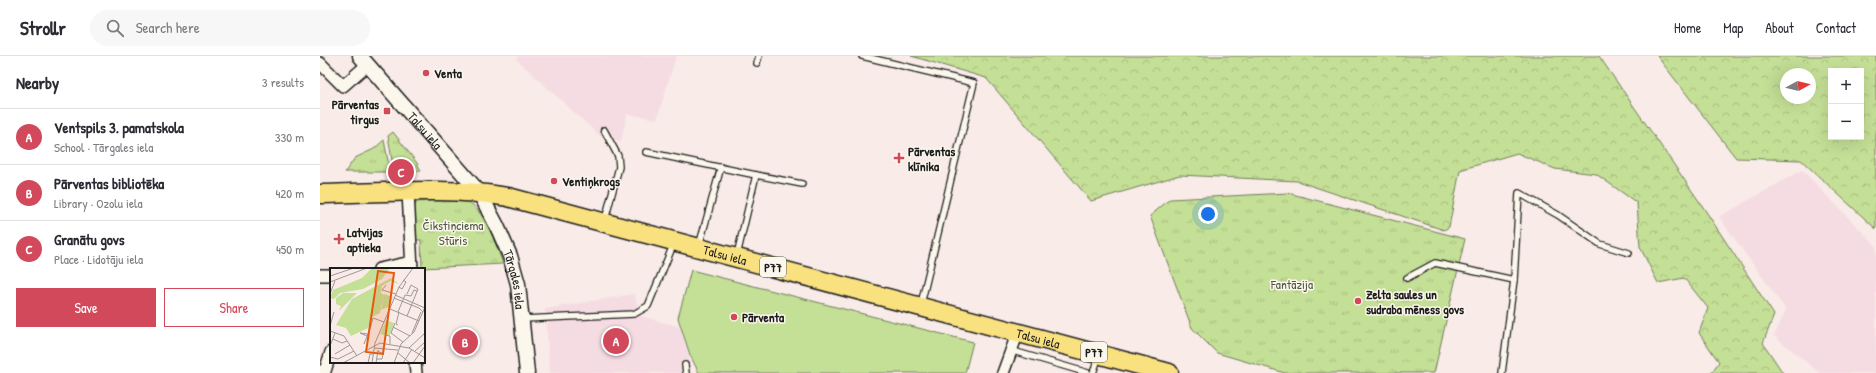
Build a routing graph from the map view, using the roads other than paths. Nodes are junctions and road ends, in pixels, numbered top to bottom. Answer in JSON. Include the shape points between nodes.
{"nodes":[{"id":1,"x":759,"y":56,"type":"edge"},
{"id":2,"x":862,"y":56,"type":"edge"},
{"id":3,"x":366,"y":60,"type":"edge"},
{"id":4,"x":320,"y":63,"type":"edge"},
{"id":5,"x":757,"y":63,"type":"dead end"},
{"id":6,"x":604,"y":130,"type":"dead end"},
{"id":7,"x":646,"y":152,"type":"dead end"},
{"id":8,"x":721,"y":167,"type":"junction"},
{"id":9,"x":756,"y":175,"type":"junction"},
{"id":10,"x":802,"y":184,"type":"dead end"},
{"id":11,"x":408,"y":192,"type":"junction"},
{"id":12,"x":479,"y":192,"type":"junction"},
{"id":13,"x":320,"y":194,"type":"edge"},
{"id":14,"x":604,"y":222,"type":"junction"},
{"id":15,"x":675,"y":241,"type":"junction"},
{"id":16,"x":699,"y":247,"type":"junction"},
{"id":17,"x":1629,"y":253,"type":"dead end"},
{"id":18,"x":737,"y":257,"type":"junction"},
{"id":19,"x":412,"y":265,"type":"edge"},
{"id":20,"x":387,"y":268,"type":"edge"},
{"id":21,"x":1407,"y":278,"type":"dead end"},
{"id":22,"x":1514,"y":280,"type":"junction"},
{"id":23,"x":921,"y":306,"type":"junction"},
{"id":24,"x":523,"y":319,"type":"junction"},
{"id":25,"x":1018,"y":332,"type":"junction"},
{"id":26,"x":1013,"y":351,"type":"junction"},
{"id":27,"x":1100,"y":354,"type":"junction"},
{"id":28,"x":330,"y":355,"type":"edge"},
{"id":29,"x":415,"y":363,"type":"edge"},
{"id":30,"x":685,"y":365,"type":"dead end"},
{"id":31,"x":320,"y":371,"type":"edge"},
{"id":32,"x":416,"y":373,"type":"edge"},
{"id":33,"x":527,"y":373,"type":"edge"},
{"id":34,"x":686,"y":373,"type":"edge"},
{"id":35,"x":1003,"y":373,"type":"edge"},
{"id":36,"x":1088,"y":373,"type":"edge"},
{"id":37,"x":1093,"y":373,"type":"edge"},
{"id":38,"x":1169,"y":373,"type":"edge"},
{"id":39,"x":1502,"y":373,"type":"edge"}],
"edges":[{"from":1,"to":5,"type":"lane"},
{"from":2,"to":23,"type":"lane","via":[[974,83]]},
{"from":3,"to":4,"type":"street","via":[[343,86]]},
{"from":3,"to":12,"type":"street","name":"Talsu iela"},
{"from":6,"to":14,"type":"lane","via":[[618,156],[619,167]]},
{"from":7,"to":8,"type":"lane"},
{"from":8,"to":9,"type":"lane"},
{"from":8,"to":16,"type":"lane"},
{"from":9,"to":10,"type":"lane"},
{"from":9,"to":18,"type":"lane"},
{"from":11,"to":12,"type":"main road"},
{"from":11,"to":13,"type":"main road"},
{"from":11,"to":19,"type":"street"},
{"from":12,"to":14,"type":"main road","name":"Talsu iela","number":"P77"},
{"from":12,"to":24,"type":"street","name":"Tārgales iela","via":[[510,256],[518,284]]},
{"from":14,"to":15,"type":"main road","name":"Talsu iela","number":"P77"},
{"from":15,"to":16,"type":"main road","name":"Talsu iela","number":"P77"},
{"from":15,"to":24,"type":"lane","via":[[648,306],[634,314]]},
{"from":16,"to":18,"type":"main road","name":"Talsu iela","number":"P77"},
{"from":17,"to":22,"type":"lane","via":[[1600,244],[1558,215],[1519,193]]},
{"from":18,"to":23,"type":"main road","name":"Talsu iela","number":"P77"},
{"from":19,"to":20,"type":"street"},
{"from":21,"to":22,"type":"lane","via":[[1435,262]]},
{"from":22,"to":39,"type":"lane"},
{"from":23,"to":25,"type":"main road","name":"Talsu iela","number":"P77"},
{"from":24,"to":33,"type":"street","name":"Tārgales iela"},
{"from":25,"to":26,"type":"street"},
{"from":25,"to":27,"type":"main road","name":"Talsu iela","number":"P77"},
{"from":26,"to":35,"type":"street"},
{"from":26,"to":36,"type":"lane"},
{"from":27,"to":37,"type":"lane"},
{"from":27,"to":38,"type":"main road","name":"Talsu iela","number":"P77"},
{"from":28,"to":31,"type":"street","via":[[325,370]]},
{"from":29,"to":32,"type":"street"},
{"from":30,"to":34,"type":"lane"}]}
